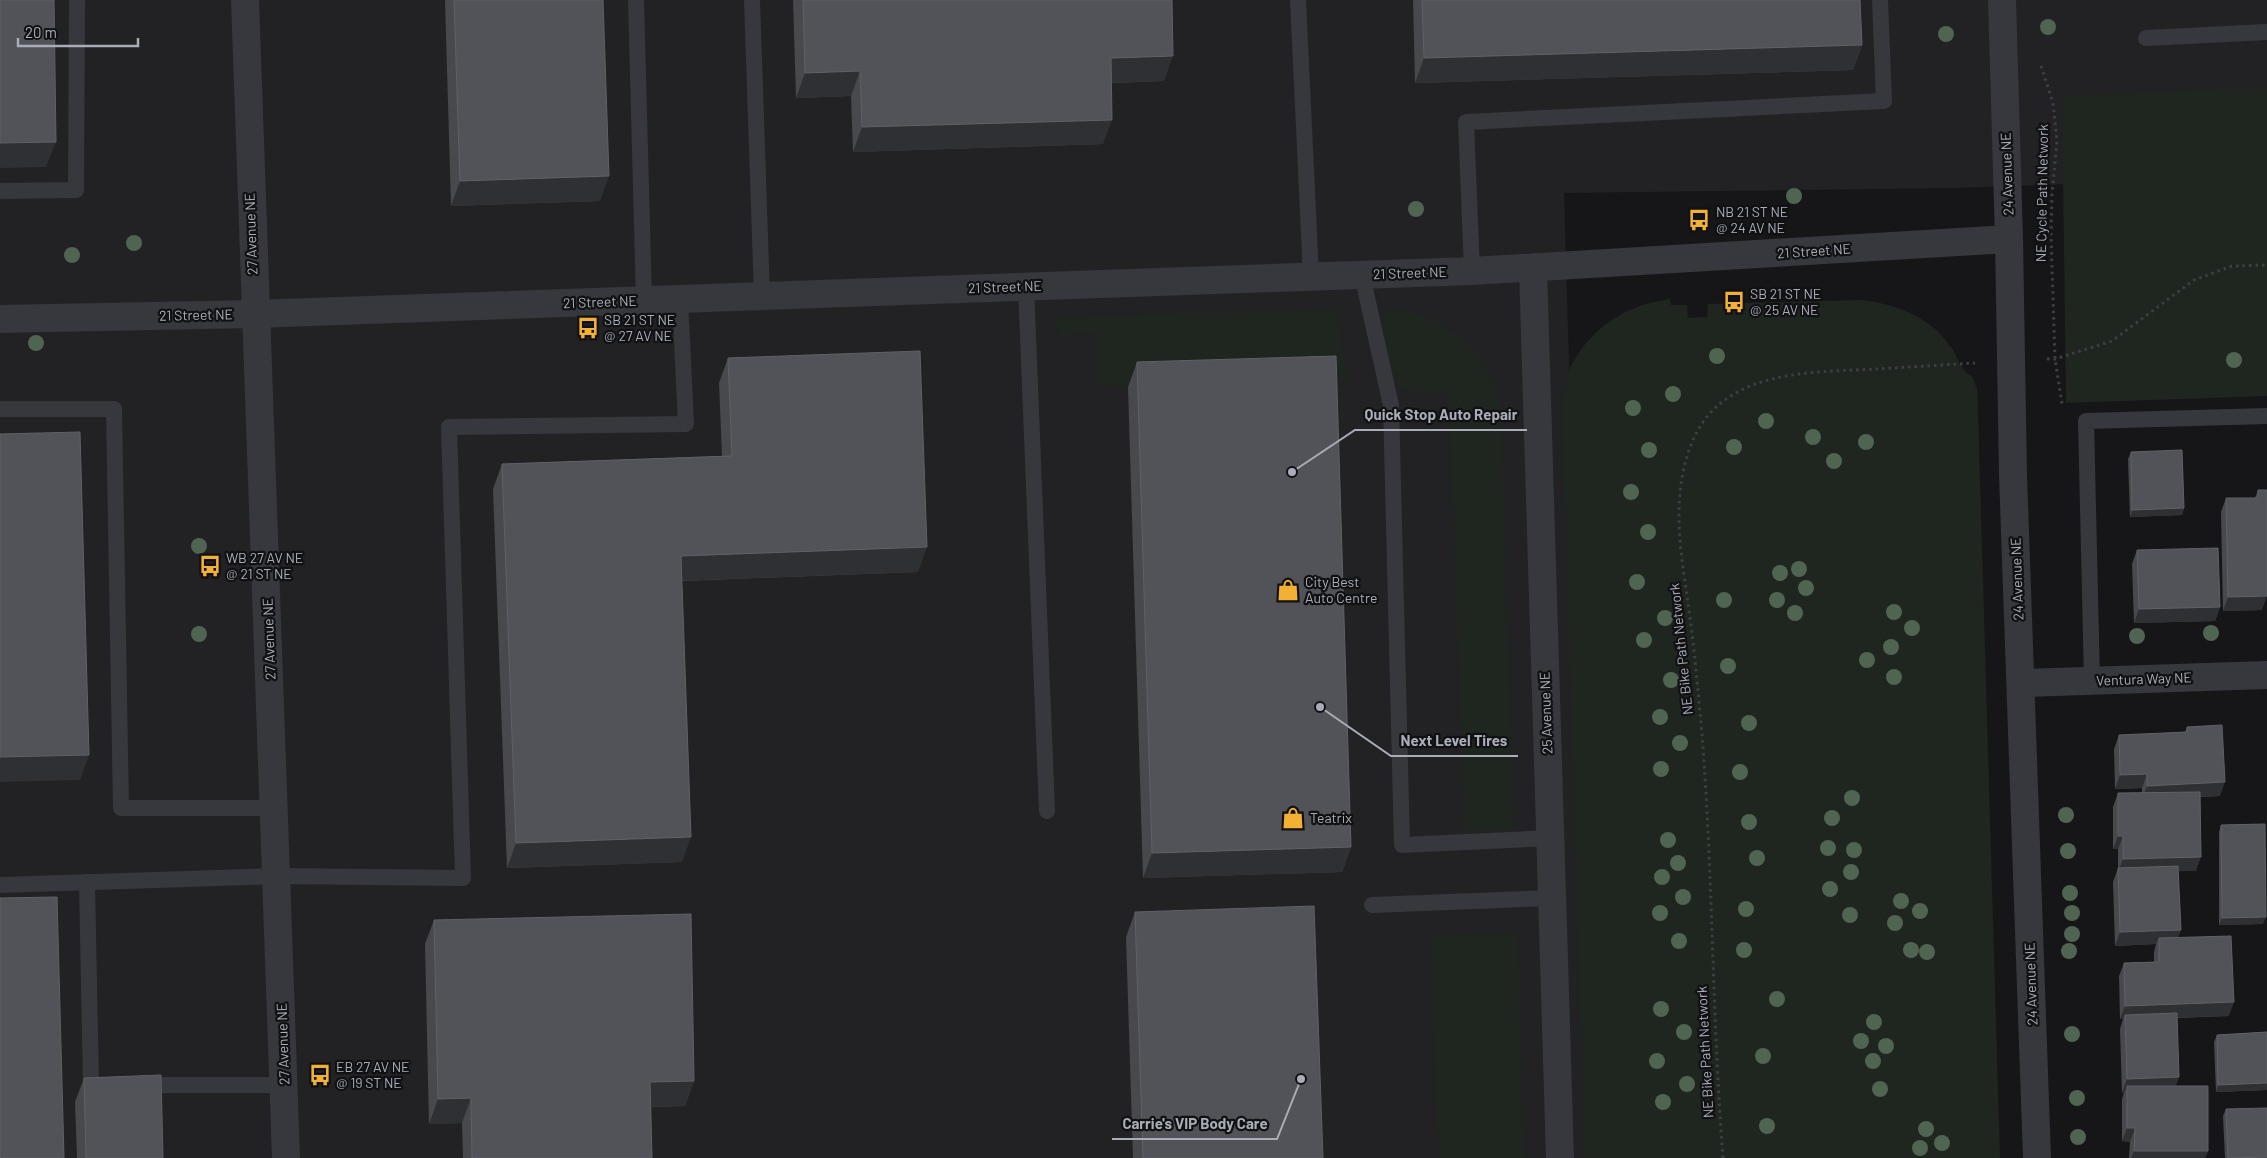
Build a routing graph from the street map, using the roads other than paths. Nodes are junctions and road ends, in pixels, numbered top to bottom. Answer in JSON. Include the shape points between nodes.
{"nodes":[{"id":1,"x":77,"y":0,"type":"edge"},
{"id":2,"x":245,"y":0,"type":"edge"},
{"id":3,"x":636,"y":0,"type":"edge"},
{"id":4,"x":752,"y":0,"type":"edge"},
{"id":5,"x":1298,"y":0,"type":"edge"},
{"id":6,"x":1880,"y":0,"type":"edge"},
{"id":7,"x":2002,"y":0,"type":"edge"},
{"id":8,"x":2267,"y":32,"type":"edge"},
{"id":9,"x":2146,"y":38,"type":"dead end"},
{"id":10,"x":0,"y":191,"type":"edge"},
{"id":11,"x":2009,"y":239,"type":"junction"},
{"id":12,"x":1533,"y":268,"type":"junction"},
{"id":13,"x":1472,"y":271,"type":"junction"},
{"id":14,"x":1362,"y":274,"type":"junction"},
{"id":15,"x":1311,"y":276,"type":"junction"},
{"id":16,"x":1026,"y":286,"type":"junction"},
{"id":17,"x":762,"y":296,"type":"junction"},
{"id":18,"x":680,"y":299,"type":"junction"},
{"id":19,"x":644,"y":300,"type":"junction"},
{"id":20,"x":254,"y":314,"type":"junction"},
{"id":21,"x":0,"y":319,"type":"edge"},
{"id":22,"x":0,"y":409,"type":"edge"},
{"id":23,"x":2267,"y":416,"type":"edge"},
{"id":24,"x":2267,"y":676,"type":"edge"},
{"id":25,"x":2092,"y":681,"type":"junction"},
{"id":26,"x":2022,"y":683,"type":"junction"},
{"id":27,"x":275,"y":808,"type":"junction"},
{"id":28,"x":1047,"y":811,"type":"dead end"},
{"id":29,"x":1550,"y":838,"type":"junction"},
{"id":30,"x":277,"y":876,"type":"junction"},
{"id":31,"x":88,"y":882,"type":"junction"},
{"id":32,"x":0,"y":885,"type":"edge"},
{"id":33,"x":1552,"y":898,"type":"junction"},
{"id":34,"x":1372,"y":905,"type":"dead end"},
{"id":35,"x":284,"y":1085,"type":"junction"},
{"id":36,"x":286,"y":1158,"type":"edge"},
{"id":37,"x":1560,"y":1158,"type":"edge"},
{"id":38,"x":2037,"y":1158,"type":"edge"}],
"edges":[{"from":1,"to":10,"type":"lane","via":[[76,190]]},
{"from":2,"to":20,"type":"street","name":"27 Avenue NE"},
{"from":3,"to":19,"type":"lane"},
{"from":4,"to":17,"type":"lane"},
{"from":5,"to":15,"type":"lane"},
{"from":6,"to":13,"type":"lane","via":[[1884,101],[1466,122]]},
{"from":7,"to":11,"type":"street","name":"24 Avenue NE"},
{"from":8,"to":9,"type":"lane"},
{"from":11,"to":12,"type":"street","name":"21 Street NE"},
{"from":11,"to":26,"type":"street","name":"24 Avenue NE","via":[[2011,399]]},
{"from":12,"to":13,"type":"street","name":"21 Street NE"},
{"from":12,"to":29,"type":"street","name":"25 Avenue NE"},
{"from":13,"to":14,"type":"street","name":"21 Street NE"},
{"from":14,"to":15,"type":"street","name":"21 Street NE"},
{"from":14,"to":29,"type":"lane","via":[[1391,405],[1402,845]]},
{"from":15,"to":16,"type":"street","name":"21 Street NE"},
{"from":16,"to":17,"type":"street","name":"21 Street NE"},
{"from":16,"to":28,"type":"lane"},
{"from":17,"to":18,"type":"street","name":"21 Street NE"},
{"from":18,"to":19,"type":"street","name":"21 Street NE"},
{"from":18,"to":30,"type":"lane","via":[[686,424],[449,426],[463,878]]},
{"from":19,"to":20,"type":"street","name":"21 Street NE"},
{"from":20,"to":21,"type":"street","name":"21 Street NE"},
{"from":20,"to":27,"type":"street","name":"27 Avenue NE"},
{"from":22,"to":27,"type":"lane","via":[[114,409],[121,808]]},
{"from":23,"to":25,"type":"lane","via":[[2086,421]]},
{"from":24,"to":25,"type":"street","name":"Ventura Way NE"},
{"from":25,"to":26,"type":"street","name":"Ventura Way NE"},
{"from":26,"to":38,"type":"street","name":"24 Avenue NE"},
{"from":27,"to":30,"type":"street","name":"27 Avenue NE"},
{"from":29,"to":33,"type":"street","name":"25 Avenue NE"},
{"from":30,"to":31,"type":"lane"},
{"from":30,"to":35,"type":"street","name":"27 Avenue NE"},
{"from":31,"to":32,"type":"lane"},
{"from":31,"to":35,"type":"lane","via":[[91,1086]]},
{"from":33,"to":34,"type":"lane"},
{"from":33,"to":37,"type":"street","name":"25 Avenue NE"},
{"from":35,"to":36,"type":"street","name":"27 Avenue NE"}]}
